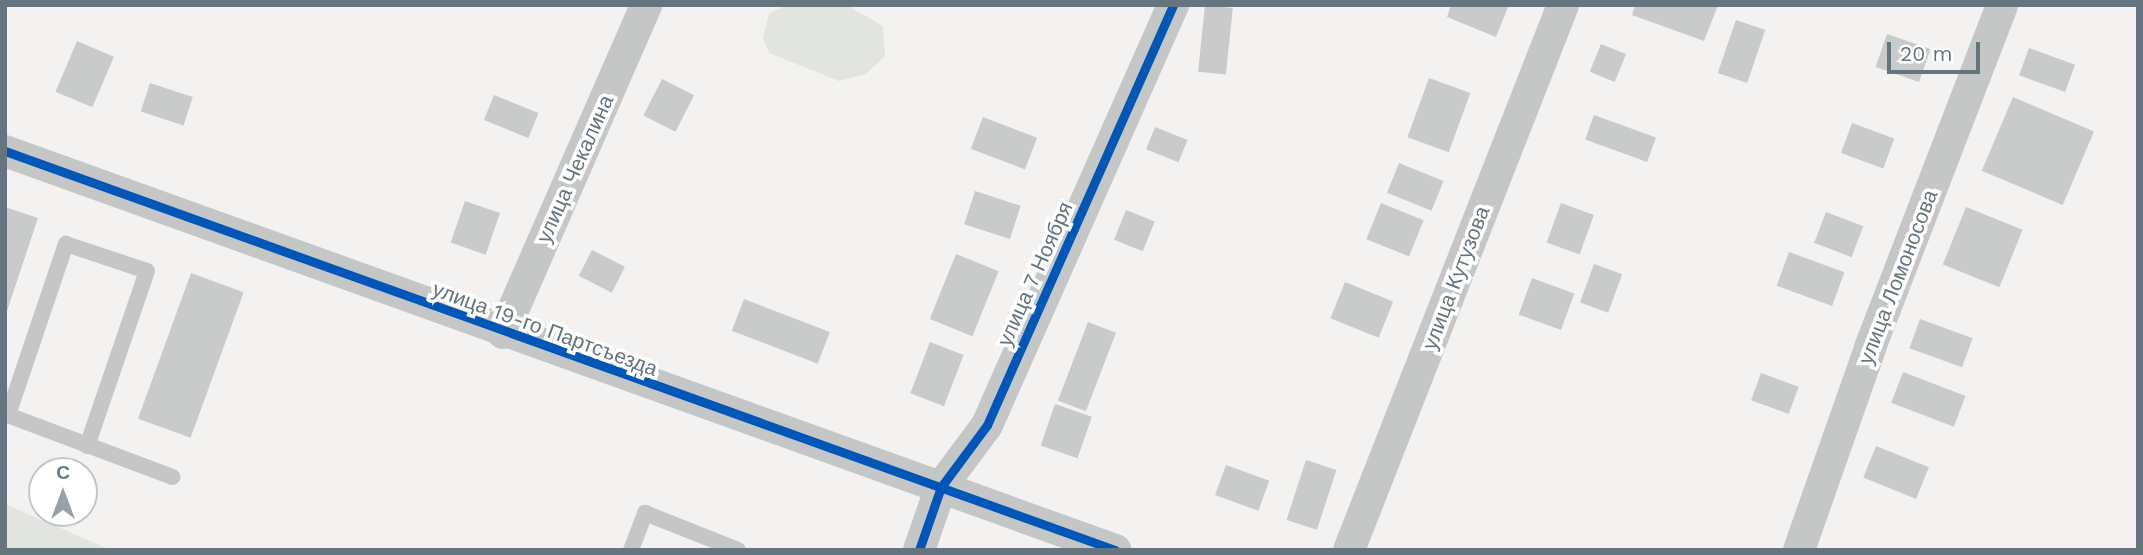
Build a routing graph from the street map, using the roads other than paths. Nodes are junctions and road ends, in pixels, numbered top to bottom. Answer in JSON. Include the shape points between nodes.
{"nodes":[{"id":1,"x":646,"y":5,"type":"edge"},
{"id":2,"x":1173,"y":5,"type":"edge"},
{"id":3,"x":1563,"y":5,"type":"edge"},
{"id":4,"x":2003,"y":5,"type":"edge"},
{"id":5,"x":5,"y":151,"type":"edge"},
{"id":6,"x":503,"y":333,"type":"junction"},
{"id":7,"x":6,"y":414,"type":"edge"},
{"id":8,"x":87,"y":446,"type":"junction"},
{"id":9,"x":173,"y":477,"type":"dead end"},
{"id":10,"x":941,"y":486,"type":"junction"},
{"id":11,"x":631,"y":550,"type":"edge"},
{"id":12,"x":738,"y":550,"type":"edge"},
{"id":13,"x":919,"y":550,"type":"edge"},
{"id":14,"x":1115,"y":550,"type":"edge"},
{"id":15,"x":1349,"y":550,"type":"edge"},
{"id":16,"x":1799,"y":550,"type":"edge"}],
"edges":[{"from":1,"to":6,"type":"street","name":"улица Чекалина"},
{"from":2,"to":10,"type":"street","name":"улица 7 Ноября","via":[[987,425]]},
{"from":3,"to":15,"type":"street","name":"улица Кутузова"},
{"from":4,"to":16,"type":"street","name":"улица Ломоносова","via":[[1871,345]]},
{"from":5,"to":6,"type":"street","name":"улица 19-го Партсъезда"},
{"from":6,"to":10,"type":"street","name":"улица 19-го Партсъезда"},
{"from":7,"to":8,"type":"lane"},
{"from":7,"to":8,"type":"lane","via":[[66,244],[147,271]]},
{"from":8,"to":9,"type":"lane"},
{"from":10,"to":13,"type":"street","name":"улица 7 Ноября"},
{"from":10,"to":14,"type":"street","name":"улица 19-го Партсъезда"},
{"from":11,"to":12,"type":"lane","via":[[645,513]]}]}
